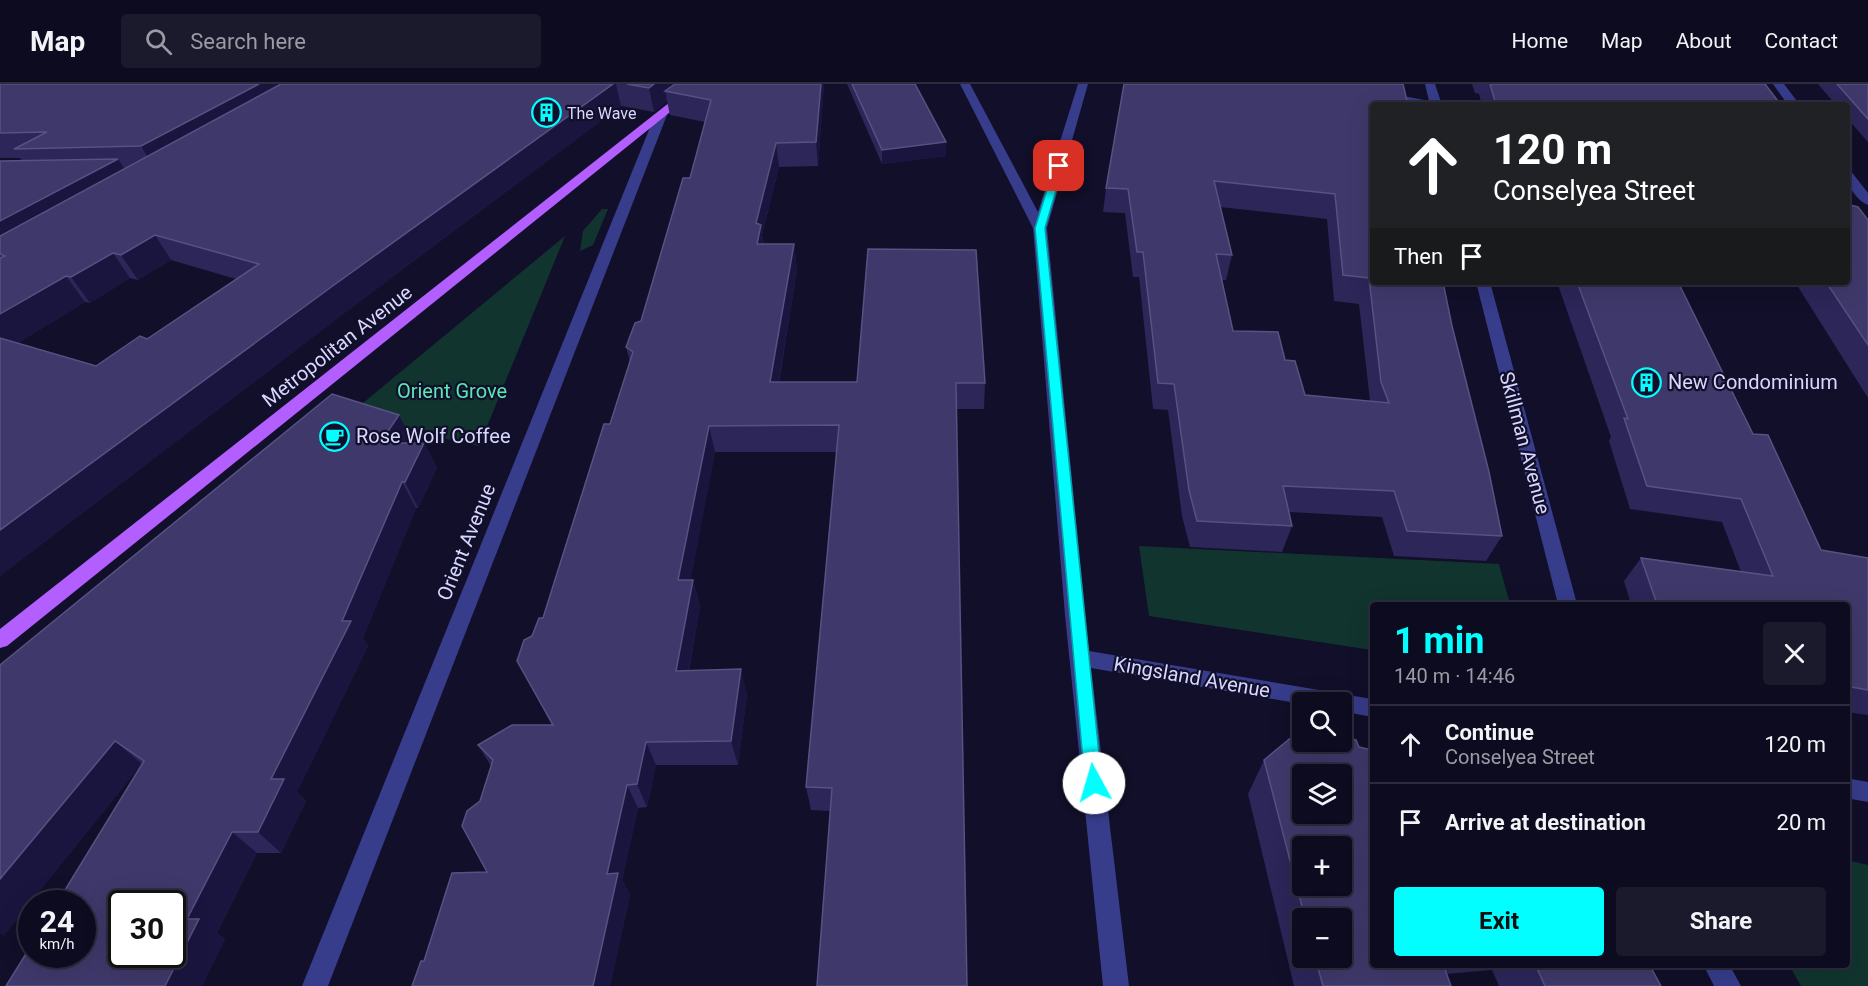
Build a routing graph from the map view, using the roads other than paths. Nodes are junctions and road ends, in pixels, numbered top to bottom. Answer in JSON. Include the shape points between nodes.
{"nodes":[{"id":1,"x":700,"y":84,"type":"edge"},
{"id":2,"x":964,"y":84,"type":"edge"},
{"id":3,"x":1083,"y":84,"type":"edge"},
{"id":4,"x":1430,"y":84,"type":"edge"},
{"id":5,"x":1778,"y":84,"type":"edge"},
{"id":6,"x":1372,"y":93,"type":"edge"},
{"id":7,"x":1416,"y":102,"type":"edge"},
{"id":8,"x":1435,"y":102,"type":"edge"},
{"id":9,"x":1792,"y":102,"type":"edge"},
{"id":10,"x":661,"y":115,"type":"junction"},
{"id":11,"x":1850,"y":181,"type":"edge"},
{"id":12,"x":1864,"y":207,"type":"edge"},
{"id":13,"x":1040,"y":228,"type":"junction"},
{"id":14,"x":1484,"y":285,"type":"edge"},
{"id":15,"x":1567,"y":602,"type":"edge"},
{"id":16,"x":0,"y":640,"type":"edge"},
{"id":17,"x":1080,"y":658,"type":"junction"},
{"id":18,"x":1292,"y":694,"type":"edge"},
{"id":19,"x":1352,"y":704,"type":"edge"},
{"id":20,"x":1370,"y":708,"type":"edge"},
{"id":21,"x":1850,"y":789,"type":"edge"},
{"id":22,"x":1868,"y":792,"type":"edge"},
{"id":23,"x":1717,"y":968,"type":"edge"},
{"id":24,"x":315,"y":986,"type":"edge"},
{"id":25,"x":1116,"y":986,"type":"edge"},
{"id":26,"x":1728,"y":986,"type":"edge"}],
"edges":[{"from":1,"to":10,"type":"main road","name":"Metropolitan Avenue"},
{"from":2,"to":13,"type":"street"},
{"from":3,"to":13,"type":"street"},
{"from":4,"to":8,"type":"street"},
{"from":5,"to":9,"type":"street"},
{"from":6,"to":7,"type":"street"},
{"from":10,"to":16,"type":"main road","name":"Metropolitan Avenue"},
{"from":10,"to":24,"type":"street","name":"Orient Avenue"},
{"from":11,"to":12,"type":"street"},
{"from":13,"to":17,"type":"street"},
{"from":14,"to":15,"type":"street","name":"Skillman Avenue"},
{"from":17,"to":18,"type":"street","name":"Kingsland Avenue"},
{"from":17,"to":25,"type":"street"},
{"from":19,"to":20,"type":"street","name":"Kingsland Avenue"},
{"from":21,"to":22,"type":"street"},
{"from":23,"to":26,"type":"street"}]}
